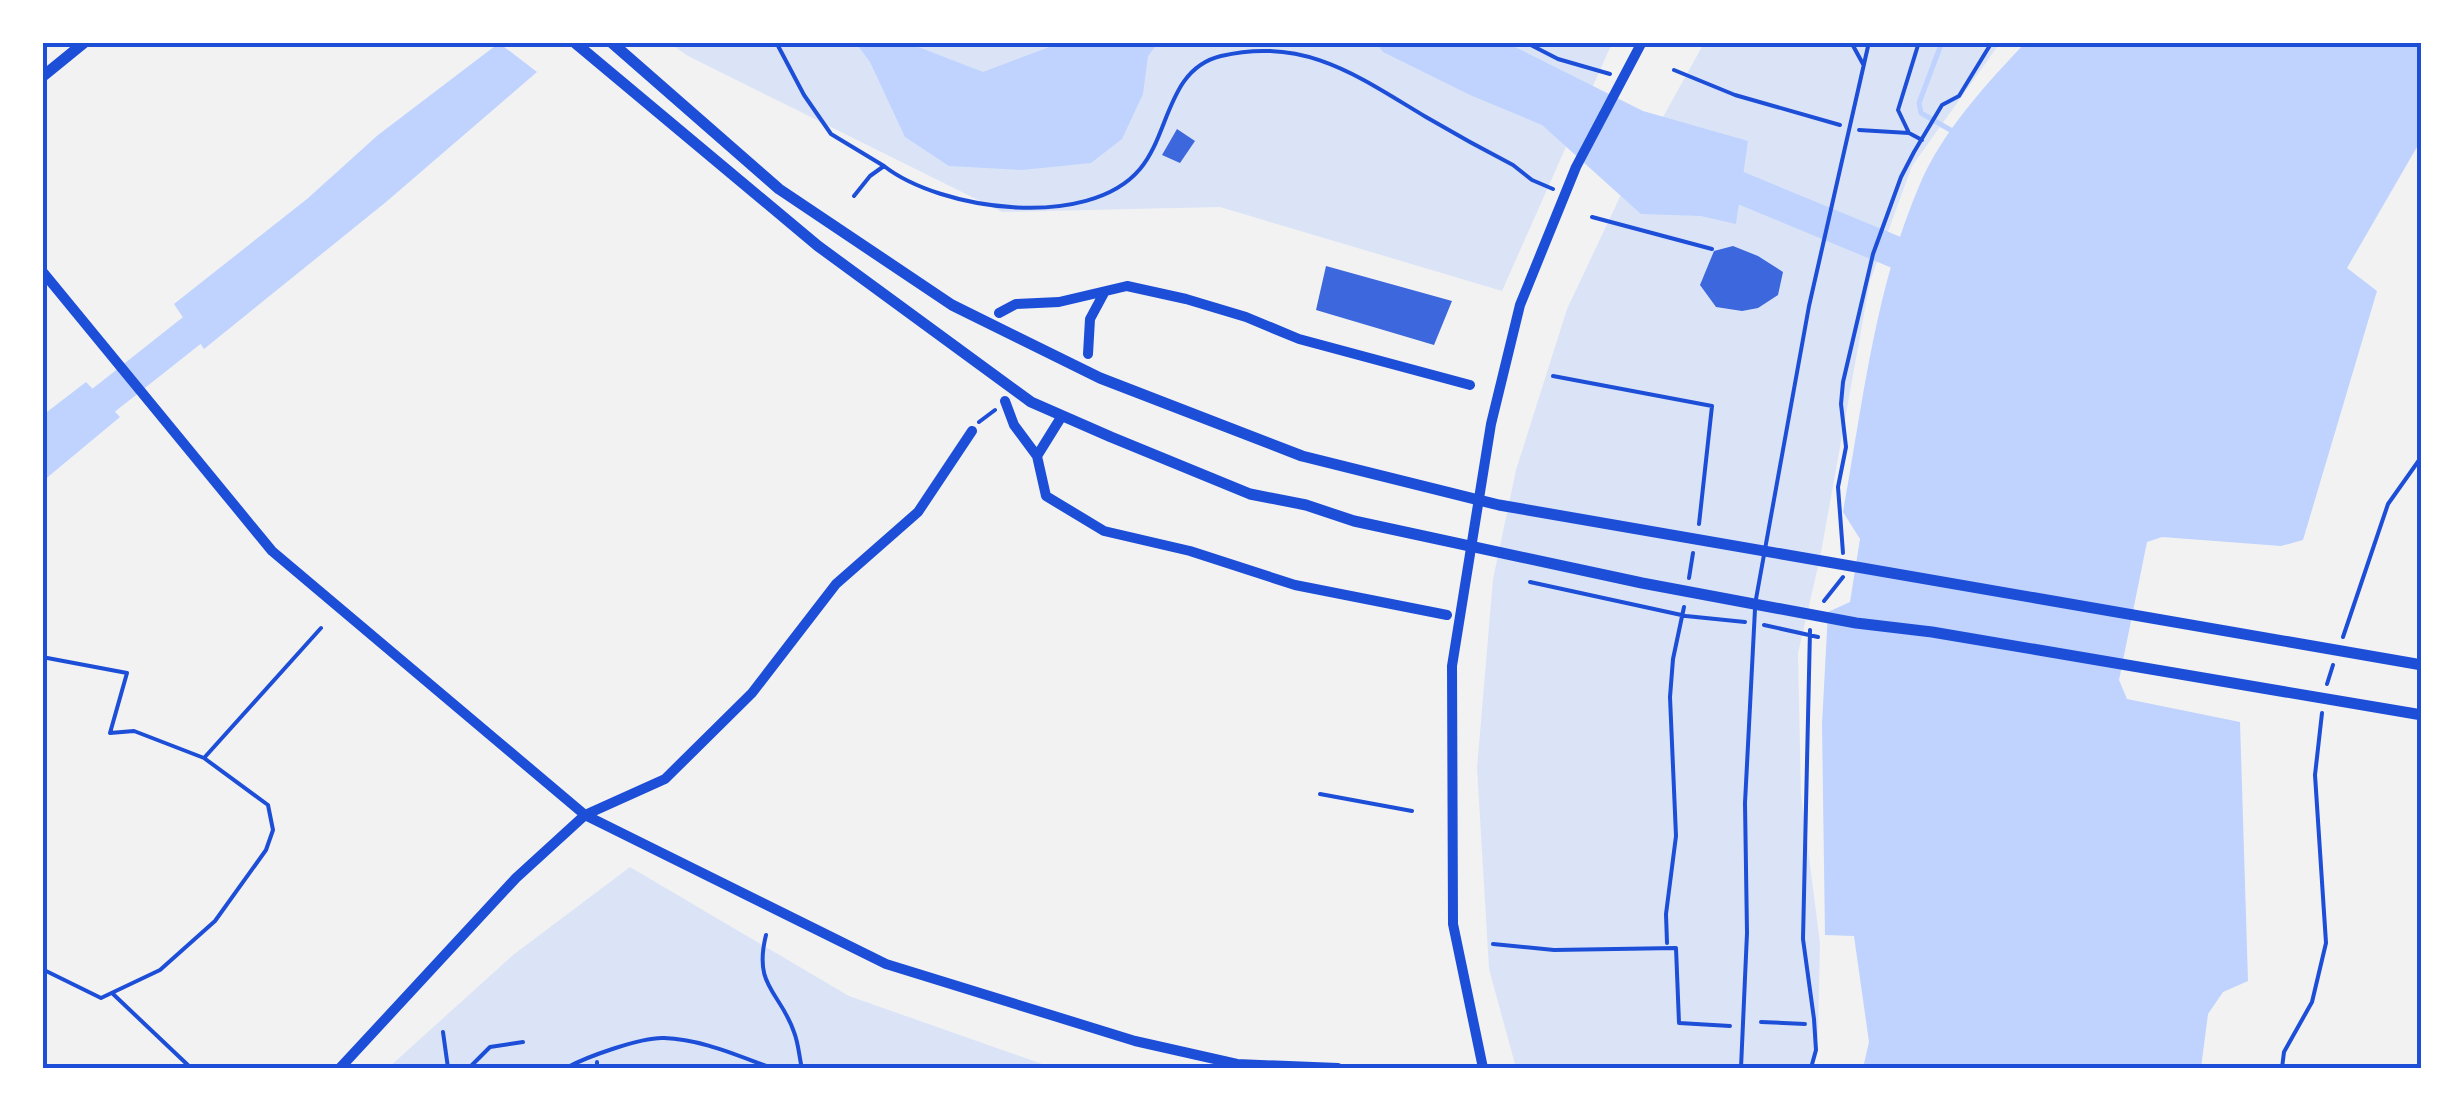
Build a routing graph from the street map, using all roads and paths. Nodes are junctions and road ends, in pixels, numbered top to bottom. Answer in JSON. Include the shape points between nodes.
{"nodes":[{"id":1,"x":84,"y":42,"type":"edge"},
{"id":2,"x":574,"y":42,"type":"edge"},
{"id":3,"x":612,"y":42,"type":"edge"},
{"id":4,"x":776,"y":42,"type":"edge"},
{"id":5,"x":1525,"y":42,"type":"edge"},
{"id":6,"x":1642,"y":42,"type":"edge"},
{"id":7,"x":1851,"y":42,"type":"edge"},
{"id":8,"x":1870,"y":42,"type":"edge"},
{"id":9,"x":1919,"y":42,"type":"edge"},
{"id":10,"x":1992,"y":42,"type":"edge"},
{"id":11,"x":1863,"y":64,"type":"junction"},
{"id":12,"x":1674,"y":70,"type":"dead end"},
{"id":13,"x":42,"y":77,"type":"edge"},
{"id":14,"x":1614,"y":80,"type":"junction"},
{"id":15,"x":1908,"y":134,"type":"junction"},
{"id":16,"x":1922,"y":140,"type":"junction"},
{"id":17,"x":884,"y":166,"type":"junction"},
{"id":18,"x":1557,"y":190,"type":"dead end"},
{"id":19,"x":854,"y":196,"type":"dead end"},
{"id":20,"x":1592,"y":217,"type":"dead end"},
{"id":21,"x":1712,"y":249,"type":"dead end"},
{"id":22,"x":42,"y":271,"type":"edge"},
{"id":23,"x":1104,"y":293,"type":"junction"},
{"id":24,"x":999,"y":313,"type":"dead end"},
{"id":25,"x":1088,"y":354,"type":"dead end"},
{"id":26,"x":1553,"y":376,"type":"dead end"},
{"id":27,"x":1470,"y":385,"type":"dead end"},
{"id":28,"x":1005,"y":402,"type":"joint"},
{"id":29,"x":1060,"y":419,"type":"dead end"},
{"id":30,"x":971,"y":429,"type":"joint"},
{"id":31,"x":1037,"y":456,"type":"junction"},
{"id":32,"x":2422,"y":456,"type":"edge"},
{"id":33,"x":1697,"y":533,"type":"dead end"},
{"id":34,"x":1694,"y":550,"type":"dead end"},
{"id":35,"x":1530,"y":582,"type":"dead end"},
{"id":36,"x":1688,"y":586,"type":"dead end"},
{"id":37,"x":1684,"y":603,"type":"dead end"},
{"id":38,"x":1818,"y":608,"type":"dead end"},
{"id":39,"x":1446,"y":615,"type":"dead end"},
{"id":40,"x":1810,"y":618,"type":"dead end"},
{"id":41,"x":1746,"y":622,"type":"dead end"},
{"id":42,"x":1761,"y":625,"type":"dead end"},
{"id":43,"x":321,"y":628,"type":"dead end"},
{"id":44,"x":1818,"y":637,"type":"dead end"},
{"id":45,"x":2342,"y":640,"type":"dead end"},
{"id":46,"x":42,"y":657,"type":"edge"},
{"id":47,"x":2336,"y":657,"type":"dead end"},
{"id":48,"x":2422,"y":664,"type":"edge"},
{"id":49,"x":2325,"y":691,"type":"dead end"},
{"id":50,"x":2323,"y":708,"type":"dead end"},
{"id":51,"x":2422,"y":716,"type":"edge"},
{"id":52,"x":204,"y":758,"type":"junction"},
{"id":53,"x":1320,"y":794,"type":"dead end"},
{"id":54,"x":1412,"y":811,"type":"dead end"},
{"id":55,"x":585,"y":814,"type":"junction"},
{"id":56,"x":766,"y":936,"type":"dead end"},
{"id":57,"x":1668,"y":943,"type":"dead end"},
{"id":58,"x":1493,"y":944,"type":"dead end"},
{"id":59,"x":42,"y":969,"type":"edge"},
{"id":60,"x":112,"y":992,"type":"junction"},
{"id":61,"x":1761,"y":1022,"type":"dead end"},
{"id":62,"x":1805,"y":1024,"type":"dead end"},
{"id":63,"x":1735,"y":1026,"type":"dead end"},
{"id":64,"x":444,"y":1032,"type":"dead end"},
{"id":65,"x":522,"y":1042,"type":"dead end"},
{"id":66,"x":801,"y":1064,"type":"dead end"},
{"id":67,"x":191,"y":1068,"type":"edge"},
{"id":68,"x":340,"y":1068,"type":"edge"},
{"id":69,"x":448,"y":1068,"type":"edge"},
{"id":70,"x":469,"y":1068,"type":"edge"},
{"id":71,"x":566,"y":1068,"type":"edge"},
{"id":72,"x":772,"y":1068,"type":"edge"},
{"id":73,"x":1338,"y":1068,"type":"edge"},
{"id":74,"x":1483,"y":1068,"type":"edge"},
{"id":75,"x":1742,"y":1068,"type":"edge"},
{"id":76,"x":1811,"y":1068,"type":"edge"},
{"id":77,"x":2282,"y":1068,"type":"edge"}],
"edges":[{"from":1,"to":13,"type":"main road"},
{"from":2,"to":51,"type":"main road","via":[[833,258],[1031,402],[1250,494],[1428,539],[1856,622]]},
{"from":3,"to":48,"type":"main road","via":[[779,190],[952,305],[1100,378],[1302,456],[1499,504]]},
{"from":4,"to":17,"type":"path","via":[[831,134]]},
{"from":5,"to":14,"type":"path"},
{"from":6,"to":14,"type":"street"},
{"from":7,"to":11,"type":"lane"},
{"from":8,"to":11,"type":"lane"},
{"from":9,"to":15,"type":"path","via":[[1898,110]]},
{"from":10,"to":16,"type":"path"},
{"from":11,"to":75,"type":"lane","via":[[1756,586]]},
{"from":12,"to":15,"type":"path","via":[[1804,116]]},
{"from":14,"to":74,"type":"street","via":[[1516,324],[1491,424],[1452,666],[1453,924]]},
{"from":15,"to":16,"type":"path"},
{"from":16,"to":38,"type":"path","via":[[1873,254],[1848,350],[1841,404],[1846,447],[1838,487],[1843,580]]},
{"from":17,"to":18,"type":"path","via":[[902,180],[977,205],[1085,202],[1142,168],[1172,100],[1195,67],[1220,56],[1279,53],[1336,64]]},
{"from":17,"to":19,"type":"path"},
{"from":20,"to":21,"type":"lane"},
{"from":22,"to":55,"type":"street","via":[[272,551]]},
{"from":23,"to":24,"type":"street","via":[[1016,304]]},
{"from":23,"to":25,"type":"street","via":[[1090,319]]},
{"from":23,"to":27,"type":"street","via":[[1127,286],[1186,299]]},
{"from":26,"to":33,"type":"path","via":[[1712,406]]},
{"from":28,"to":30,"type":"path"},
{"from":28,"to":31,"type":"street"},
{"from":29,"to":31,"type":"street"},
{"from":30,"to":55,"type":"street","via":[[918,512],[836,584],[752,694],[664,780]]},
{"from":31,"to":39,"type":"street","via":[[1046,496],[1104,530],[1296,586]]},
{"from":32,"to":45,"type":"path","via":[[2388,504]]},
{"from":34,"to":36,"type":"path"},
{"from":35,"to":41,"type":"path","via":[[1686,616]]},
{"from":37,"to":57,"type":"path","via":[[1670,697],[1676,836]]},
{"from":40,"to":76,"type":"path","via":[[1803,939],[1816,1050]]},
{"from":42,"to":44,"type":"path"},
{"from":43,"to":52,"type":"lane"},
{"from":46,"to":52,"type":"lane","via":[[127,673],[110,734],[134,731]]},
{"from":47,"to":49,"type":"path"},
{"from":50,"to":77,"type":"path","via":[[2314,775],[2326,944],[2312,1002]]},
{"from":52,"to":60,"type":"lane","via":[[268,805],[273,830],[266,850],[215,921],[160,970]]},
{"from":53,"to":54,"type":"lane"},
{"from":55,"to":68,"type":"street","via":[[516,878]]},
{"from":55,"to":73,"type":"street","via":[[886,964],[1135,1041],[1237,1064]]},
{"from":56,"to":66,"type":"path","via":[[760,958],[794,1031]]},
{"from":58,"to":63,"type":"path","via":[[1676,948],[1679,1023]]},
{"from":59,"to":60,"type":"lane","via":[[101,998]]},
{"from":60,"to":67,"type":"lane"},
{"from":61,"to":62,"type":"path"},
{"from":64,"to":69,"type":"path"},
{"from":65,"to":70,"type":"path","via":[[490,1047]]},
{"from":71,"to":72,"type":"path","via":[[662,1037]]}]}
